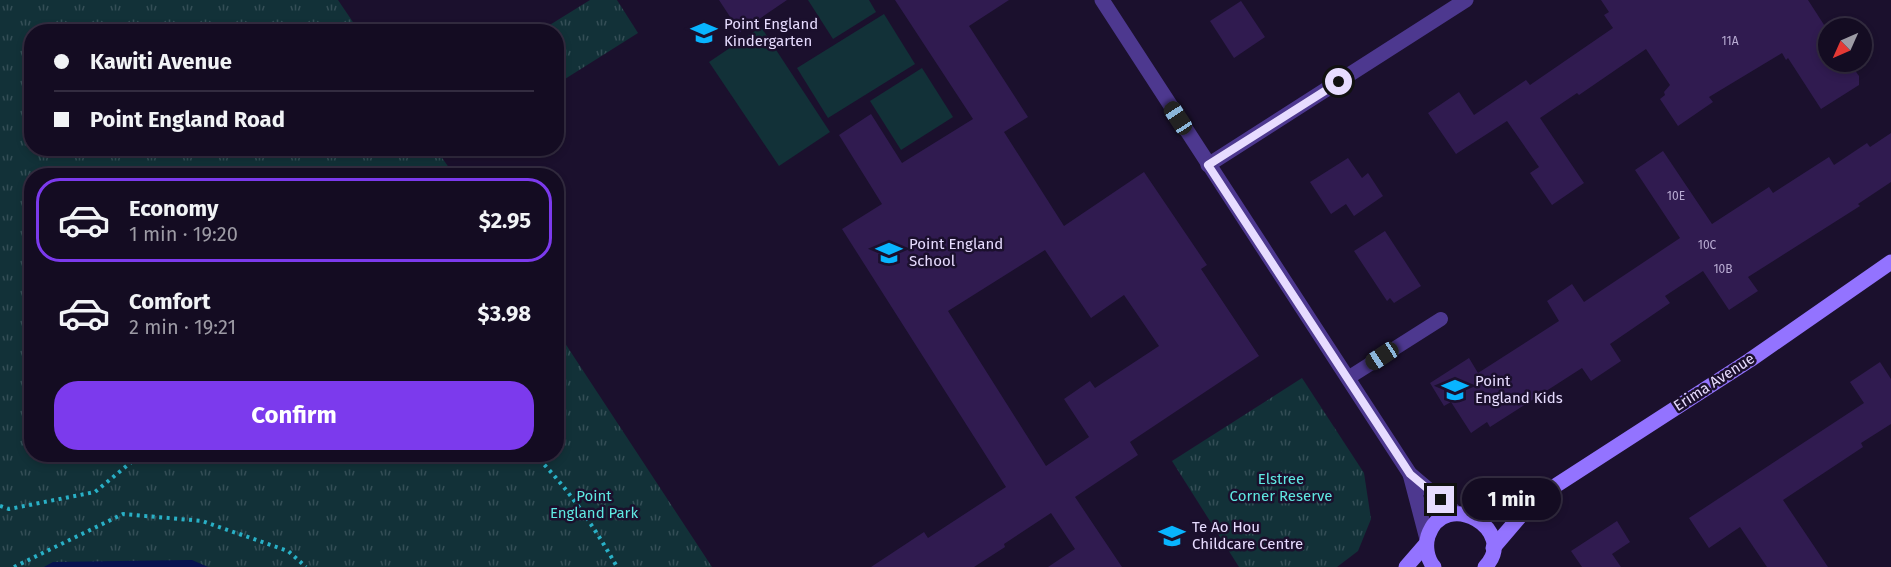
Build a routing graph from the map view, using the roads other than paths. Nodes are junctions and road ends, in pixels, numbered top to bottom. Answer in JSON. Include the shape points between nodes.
{"nodes":[{"id":1,"x":1102,"y":0,"type":"edge"},
{"id":2,"x":1466,"y":0,"type":"edge"},
{"id":3,"x":1208,"y":165,"type":"junction"},
{"id":4,"x":1891,"y":262,"type":"edge"},
{"id":5,"x":1441,"y":319,"type":"dead end"},
{"id":6,"x":1348,"y":378,"type":"junction"},
{"id":7,"x":1410,"y":474,"type":"junction"},
{"id":8,"x":1535,"y":499,"type":"junction"},
{"id":9,"x":1456,"y":513,"type":"junction"},
{"id":10,"x":1474,"y":517,"type":"junction"},
{"id":11,"x":1426,"y":541,"type":"junction"},
{"id":12,"x":1490,"y":561,"type":"edge"},
{"id":13,"x":1406,"y":567,"type":"edge"},
{"id":14,"x":1434,"y":567,"type":"edge"}],
"edges":[{"from":1,"to":3,"type":"street"},
{"from":2,"to":3,"type":"street"},
{"from":3,"to":6,"type":"street"},
{"from":4,"to":8,"type":"street","name":"Erima Avenue","via":[[1750,360]]},
{"from":5,"to":6,"type":"lane"},
{"from":6,"to":7,"type":"street"},
{"from":7,"to":9,"type":"street"},
{"from":7,"to":11,"type":"street"},
{"from":8,"to":10,"type":"street","name":"Erima Avenue"},
{"from":8,"to":12,"type":"street","name":"Erima Avenue"},
{"from":9,"to":10,"type":"street"},
{"from":9,"to":11,"type":"street","via":[[1432,527]]},
{"from":10,"to":12,"type":"street","via":[[1487,527],[1492,539]]},
{"from":11,"to":13,"type":"street"},
{"from":11,"to":14,"type":"street"}]}
